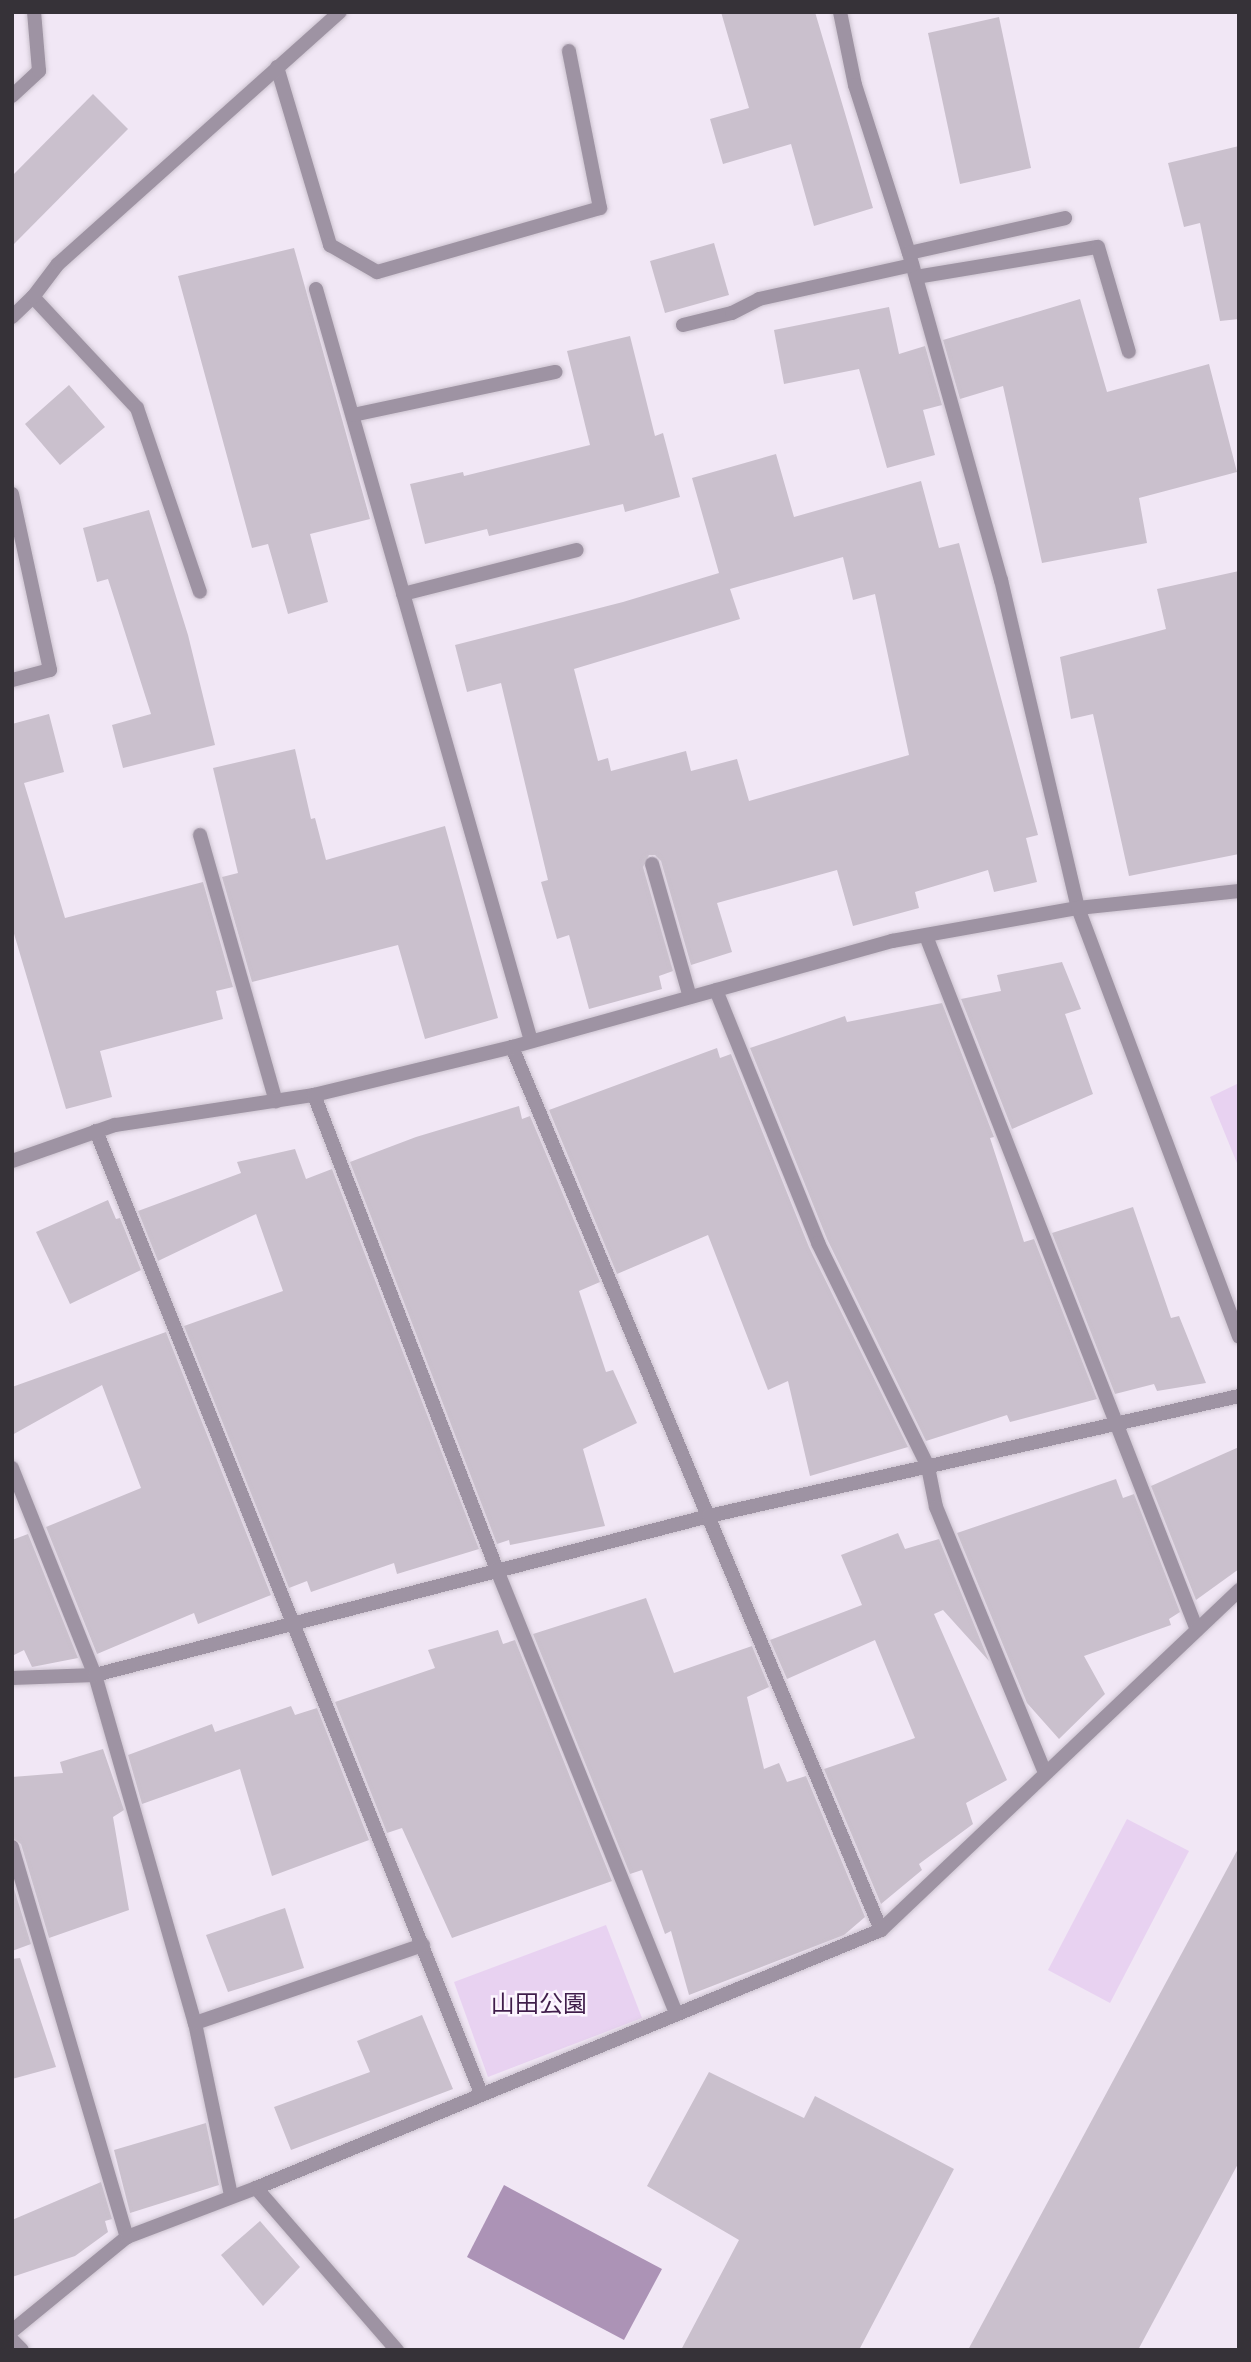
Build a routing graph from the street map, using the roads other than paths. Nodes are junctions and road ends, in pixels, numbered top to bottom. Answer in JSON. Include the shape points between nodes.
{"nodes":[{"id":1,"x":34,"y":12,"type":"edge"},
{"id":2,"x":340,"y":12,"type":"edge"},
{"id":3,"x":840,"y":12,"type":"edge"},
{"id":4,"x":569,"y":51,"type":"dead end"},
{"id":5,"x":277,"y":67,"type":"junction"},
{"id":6,"x":12,"y":96,"type":"edge"},
{"id":7,"x":1065,"y":218,"type":"dead end"},
{"id":8,"x":912,"y":265,"type":"junction"},
{"id":9,"x":316,"y":289,"type":"dead end"},
{"id":10,"x":33,"y":297,"type":"junction"},
{"id":11,"x":12,"y":317,"type":"edge"},
{"id":12,"x":683,"y":325,"type":"dead end"},
{"id":13,"x":1129,"y":352,"type":"dead end"},
{"id":14,"x":555,"y":372,"type":"dead end"},
{"id":15,"x":353,"y":415,"type":"junction"},
{"id":16,"x":12,"y":494,"type":"edge"},
{"id":17,"x":577,"y":550,"type":"dead end"},
{"id":18,"x":200,"y":592,"type":"dead end"},
{"id":19,"x":403,"y":594,"type":"junction"},
{"id":20,"x":12,"y":680,"type":"edge"},
{"id":21,"x":200,"y":835,"type":"dead end"},
{"id":22,"x":652,"y":864,"type":"dead end"},
{"id":23,"x":1239,"y":891,"type":"edge"},
{"id":24,"x":1077,"y":908,"type":"junction"},
{"id":25,"x":926,"y":936,"type":"junction"},
{"id":26,"x":716,"y":990,"type":"junction"},
{"id":27,"x":690,"y":997,"type":"junction"},
{"id":28,"x":531,"y":1041,"type":"junction"},
{"id":29,"x":512,"y":1047,"type":"junction"},
{"id":30,"x":313,"y":1095,"type":"junction"},
{"id":31,"x":276,"y":1101,"type":"junction"},
{"id":32,"x":96,"y":1131,"type":"junction"},
{"id":33,"x":12,"y":1161,"type":"edge"},
{"id":34,"x":1239,"y":1338,"type":"edge"},
{"id":35,"x":1239,"y":1396,"type":"edge"},
{"id":36,"x":1116,"y":1424,"type":"junction"},
{"id":37,"x":929,"y":1467,"type":"junction"},
{"id":38,"x":12,"y":1468,"type":"edge"},
{"id":39,"x":709,"y":1516,"type":"junction"},
{"id":40,"x":497,"y":1570,"type":"junction"},
{"id":41,"x":1239,"y":1590,"type":"edge"},
{"id":42,"x":293,"y":1623,"type":"junction"},
{"id":43,"x":1198,"y":1630,"type":"junction"},
{"id":44,"x":95,"y":1675,"type":"junction"},
{"id":45,"x":12,"y":1678,"type":"edge"},
{"id":46,"x":1045,"y":1773,"type":"junction"},
{"id":47,"x":12,"y":1847,"type":"edge"},
{"id":48,"x":881,"y":1930,"type":"junction"},
{"id":49,"x":422,"y":1945,"type":"junction"},
{"id":50,"x":676,"y":2014,"type":"junction"},
{"id":51,"x":195,"y":2023,"type":"junction"},
{"id":52,"x":481,"y":2093,"type":"junction"},
{"id":53,"x":256,"y":2188,"type":"junction"},
{"id":54,"x":231,"y":2196,"type":"junction"},
{"id":55,"x":127,"y":2237,"type":"junction"},
{"id":56,"x":12,"y":2331,"type":"edge"},
{"id":57,"x":12,"y":2340,"type":"edge"},
{"id":58,"x":22,"y":2350,"type":"edge"},
{"id":59,"x":397,"y":2350,"type":"edge"}],
"edges":[{"from":1,"to":6,"type":"street","via":[[39,71]]},
{"from":2,"to":5,"type":"street"},
{"from":3,"to":8,"type":"street","via":[[855,85]]},
{"from":4,"to":5,"type":"street","via":[[600,208],[377,272],[330,245]]},
{"from":5,"to":10,"type":"street","via":[[58,264]]},
{"from":7,"to":8,"type":"street"},
{"from":8,"to":12,"type":"street","via":[[759,299],[732,313]]},
{"from":8,"to":13,"type":"street","via":[[1098,247]]},
{"from":8,"to":24,"type":"street","via":[[1001,580]]},
{"from":9,"to":15,"type":"street"},
{"from":10,"to":11,"type":"street"},
{"from":10,"to":18,"type":"street","via":[[137,408]]},
{"from":14,"to":15,"type":"street"},
{"from":15,"to":19,"type":"street"},
{"from":16,"to":20,"type":"street","via":[[50,670]]},
{"from":17,"to":19,"type":"street"},
{"from":19,"to":28,"type":"street"},
{"from":21,"to":31,"type":"street"},
{"from":22,"to":27,"type":"street"},
{"from":23,"to":24,"type":"street"},
{"from":24,"to":25,"type":"street"},
{"from":24,"to":34,"type":"street"},
{"from":25,"to":26,"type":"street","via":[[892,941]]},
{"from":25,"to":36,"type":"street"},
{"from":26,"to":27,"type":"street"},
{"from":26,"to":37,"type":"street","via":[[818,1243]]},
{"from":27,"to":28,"type":"street"},
{"from":28,"to":29,"type":"street"},
{"from":29,"to":30,"type":"street"},
{"from":29,"to":39,"type":"street"},
{"from":30,"to":31,"type":"street"},
{"from":30,"to":40,"type":"street"},
{"from":31,"to":32,"type":"street"},
{"from":32,"to":33,"type":"street"},
{"from":32,"to":42,"type":"street"},
{"from":35,"to":36,"type":"street"},
{"from":36,"to":37,"type":"street"},
{"from":36,"to":43,"type":"street"},
{"from":37,"to":39,"type":"street"},
{"from":37,"to":46,"type":"street","via":[[936,1507]]},
{"from":38,"to":44,"type":"street"},
{"from":39,"to":40,"type":"street"},
{"from":39,"to":48,"type":"street"},
{"from":40,"to":42,"type":"street"},
{"from":40,"to":50,"type":"street"},
{"from":41,"to":43,"type":"street"},
{"from":42,"to":44,"type":"street"},
{"from":42,"to":49,"type":"street"},
{"from":43,"to":46,"type":"street"},
{"from":44,"to":45,"type":"street"},
{"from":44,"to":51,"type":"street"},
{"from":46,"to":48,"type":"street"},
{"from":47,"to":55,"type":"street"},
{"from":48,"to":50,"type":"street"},
{"from":49,"to":51,"type":"street"},
{"from":49,"to":52,"type":"street"},
{"from":50,"to":52,"type":"street"},
{"from":51,"to":54,"type":"street"},
{"from":52,"to":53,"type":"street"},
{"from":53,"to":54,"type":"street"},
{"from":53,"to":59,"type":"street"},
{"from":54,"to":55,"type":"street"},
{"from":55,"to":56,"type":"street"},
{"from":57,"to":58,"type":"street"}]}
